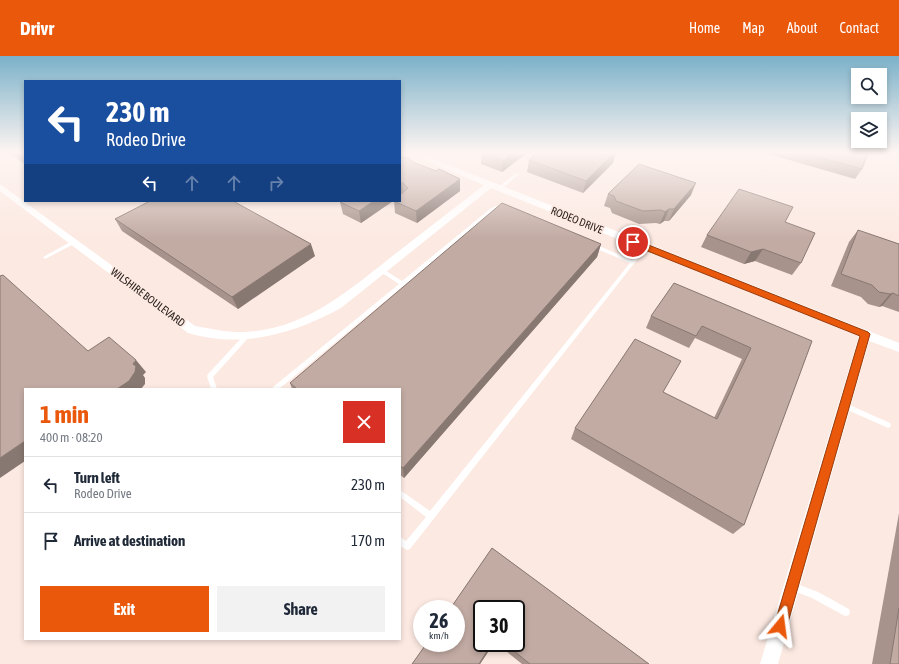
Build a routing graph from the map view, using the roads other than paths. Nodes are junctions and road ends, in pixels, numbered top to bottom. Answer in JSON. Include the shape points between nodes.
{"nodes":[{"id":1,"x":480,"y":181,"type":"edge"},
{"id":2,"x":504,"y":181,"type":"edge"},
{"id":3,"x":0,"y":187,"type":"edge"},
{"id":4,"x":494,"y":187,"type":"junction"},
{"id":5,"x":507,"y":209,"type":"edge"},
{"id":6,"x":74,"y":242,"type":"junction"},
{"id":7,"x":584,"y":242,"type":"edge"},
{"id":8,"x":646,"y":247,"type":"junction"},
{"id":9,"x":45,"y":257,"type":"dead end"},
{"id":10,"x":633,"y":262,"type":"junction"},
{"id":11,"x":381,"y":270,"type":"junction"},
{"id":12,"x":402,"y":283,"type":"junction"},
{"id":13,"x":865,"y":334,"type":"junction"},
{"id":14,"x":247,"y":336,"type":"junction"},
{"id":15,"x":899,"y":348,"type":"edge"},
{"id":16,"x":214,"y":388,"type":"edge"},
{"id":17,"x":276,"y":388,"type":"edge"},
{"id":18,"x":845,"y":406,"type":"junction"},
{"id":19,"x":888,"y":425,"type":"dead end"},
{"id":20,"x":401,"y":494,"type":"edge"},
{"id":21,"x":431,"y":516,"type":"junction"},
{"id":22,"x":401,"y":542,"type":"edge"},
{"id":23,"x":792,"y":586,"type":"junction"},
{"id":24,"x":846,"y":612,"type":"dead end"},
{"id":25,"x":769,"y":664,"type":"edge"}],
"edges":[{"from":1,"to":4,"type":"street","name":"RODEO DRIVE"},
{"from":2,"to":4,"type":"lane"},
{"from":3,"to":6,"type":"street","name":"WILSHIRE BOULEVARD"},
{"from":4,"to":8,"type":"street","name":"RODEO DRIVE"},
{"from":4,"to":11,"type":"street","name":"WILSHIRE BOULEVARD"},
{"from":5,"to":12,"type":"lane","via":[[500,206],[492,209]]},
{"from":6,"to":9,"type":"lane"},
{"from":6,"to":14,"type":"street","name":"WILSHIRE BOULEVARD","via":[[192,330],[219,335]]},
{"from":7,"to":10,"type":"lane"},
{"from":8,"to":10,"type":"lane"},
{"from":8,"to":13,"type":"street","name":"RODEO DRIVE"},
{"from":10,"to":21,"type":"lane"},
{"from":11,"to":12,"type":"lane"},
{"from":11,"to":14,"type":"street","name":"WILSHIRE BOULEVARD","via":[[337,305],[313,319],[276,331]]},
{"from":12,"to":17,"type":"lane"},
{"from":13,"to":15,"type":"street","name":"RODEO DRIVE"},
{"from":13,"to":18,"type":"street"},
{"from":14,"to":16,"type":"lane","via":[[210,376]]},
{"from":18,"to":19,"type":"lane"},
{"from":18,"to":23,"type":"street"},
{"from":20,"to":21,"type":"lane"},
{"from":21,"to":22,"type":"lane","via":[[407,546]]},
{"from":23,"to":24,"type":"lane"},
{"from":23,"to":25,"type":"street"}]}
